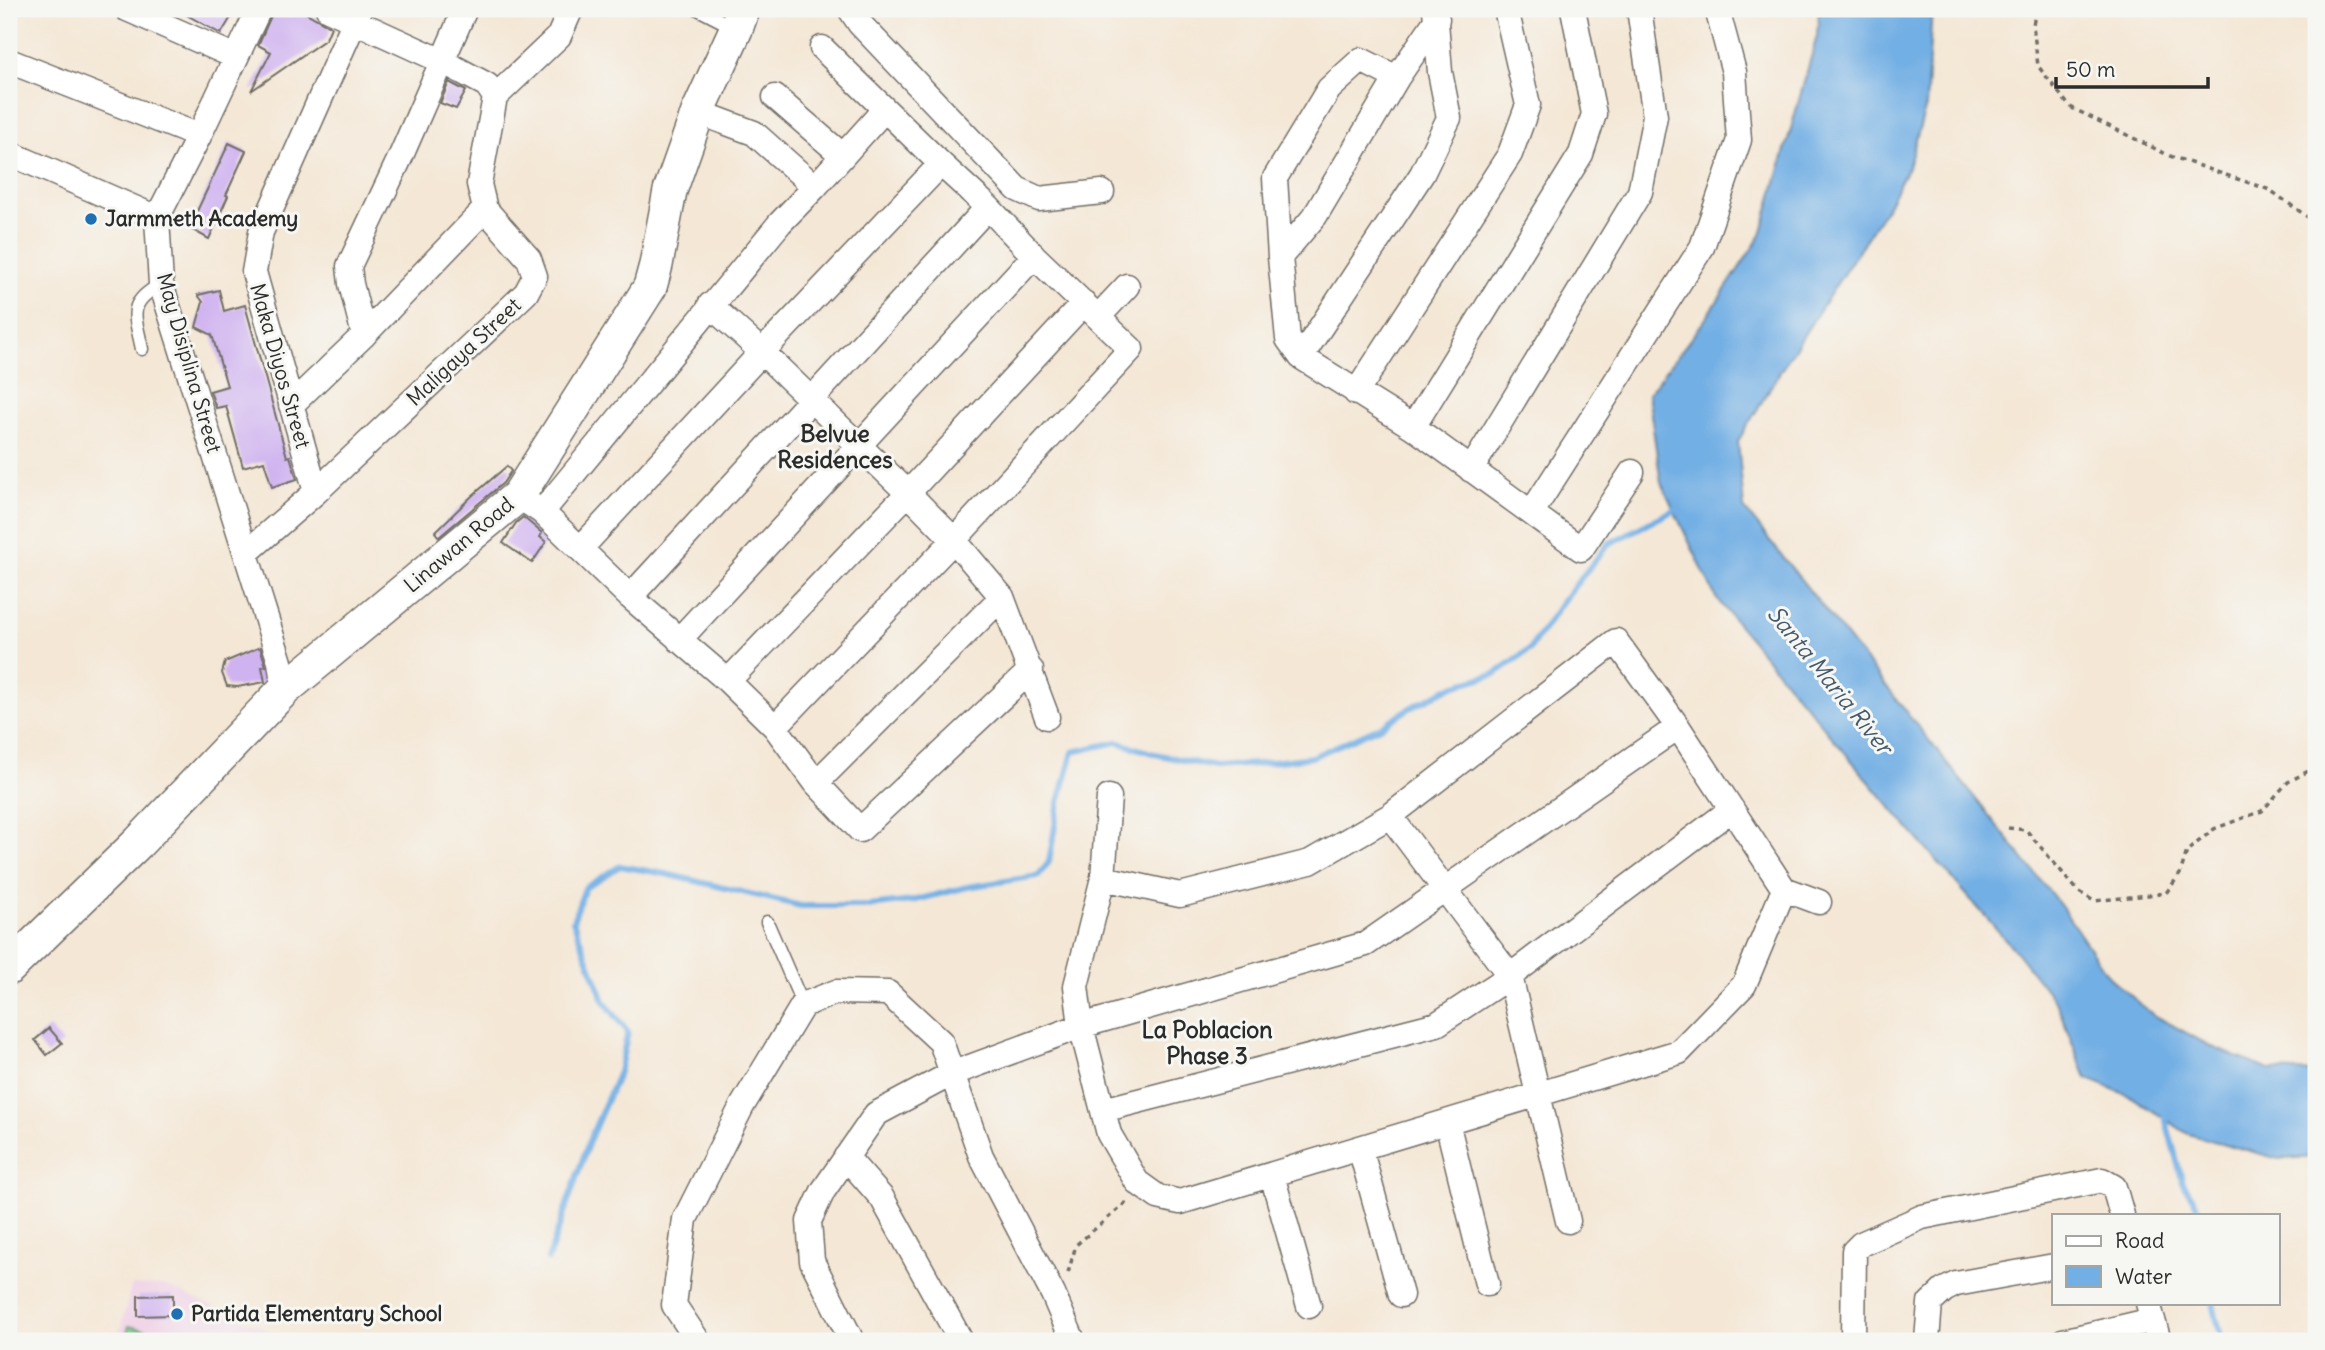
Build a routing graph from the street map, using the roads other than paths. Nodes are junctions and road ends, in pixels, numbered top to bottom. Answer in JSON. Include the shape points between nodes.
{"nodes":[{"id":1,"x":127,"y":9,"type":"edge"},
{"id":2,"x":258,"y":9,"type":"edge"},
{"id":3,"x":328,"y":9,"type":"edge"},
{"id":4,"x":465,"y":9,"type":"edge"},
{"id":5,"x":571,"y":9,"type":"edge"},
{"id":6,"x":698,"y":9,"type":"edge"},
{"id":7,"x":850,"y":9,"type":"edge"},
{"id":8,"x":1506,"y":9,"type":"edge"},
{"id":9,"x":1573,"y":9,"type":"edge"},
{"id":10,"x":1639,"y":9,"type":"edge"},
{"id":11,"x":1717,"y":9,"type":"edge"},
{"id":12,"x":1436,"y":14,"type":"edge"},
{"id":13,"x":358,"y":15,"type":"edge"},
{"id":14,"x":740,"y":19,"type":"edge"},
{"id":15,"x":822,"y":48,"type":"dead end"},
{"id":16,"x":236,"y":57,"type":"junction"},
{"id":17,"x":9,"y":61,"type":"edge"},
{"id":18,"x":442,"y":61,"type":"junction"},
{"id":19,"x":1397,"y":78,"type":"junction"},
{"id":20,"x":495,"y":97,"type":"junction"},
{"id":21,"x":775,"y":97,"type":"dead end"},
{"id":22,"x":884,"y":110,"type":"junction"},
{"id":23,"x":698,"y":113,"type":"junction"},
{"id":24,"x":199,"y":136,"type":"junction"},
{"id":25,"x":9,"y":153,"type":"edge"},
{"id":26,"x":843,"y":156,"type":"junction"},
{"id":27,"x":941,"y":164,"type":"junction"},
{"id":28,"x":815,"y":187,"type":"junction"},
{"id":29,"x":1101,"y":191,"type":"dead end"},
{"id":30,"x":988,"y":207,"type":"junction"},
{"id":31,"x":485,"y":209,"type":"junction"},
{"id":32,"x":157,"y":218,"type":"junction"},
{"id":33,"x":1034,"y":256,"type":"junction"},
{"id":34,"x":1280,"y":257,"type":"junction"},
{"id":35,"x":162,"y":284,"type":"junction"},
{"id":36,"x":1127,"y":286,"type":"dead end"},
{"id":37,"x":710,"y":305,"type":"junction"},
{"id":38,"x":1091,"y":310,"type":"junction"},
{"id":39,"x":364,"y":335,"type":"junction"},
{"id":40,"x":142,"y":349,"type":"dead end"},
{"id":41,"x":762,"y":352,"type":"junction"},
{"id":42,"x":1301,"y":357,"type":"junction"},
{"id":43,"x":1356,"y":393,"type":"junction"},
{"id":44,"x":811,"y":400,"type":"junction"},
{"id":45,"x":291,"y":405,"type":"junction"},
{"id":46,"x":1413,"y":428,"type":"junction"},
{"id":47,"x":858,"y":444,"type":"junction"},
{"id":48,"x":1471,"y":470,"type":"junction"},
{"id":49,"x":1632,"y":472,"type":"dead end"},
{"id":50,"x":316,"y":492,"type":"junction"},
{"id":51,"x":908,"y":493,"type":"junction"},
{"id":52,"x":530,"y":504,"type":"junction"},
{"id":53,"x":1532,"y":512,"type":"junction"},
{"id":54,"x":954,"y":540,"type":"junction"},
{"id":55,"x":580,"y":549,"type":"junction"},
{"id":56,"x":246,"y":553,"type":"junction"},
{"id":57,"x":630,"y":597,"type":"junction"},
{"id":58,"x":1002,"y":597,"type":"junction"},
{"id":59,"x":679,"y":640,"type":"junction"},
{"id":60,"x":1031,"y":670,"type":"junction"},
{"id":61,"x":728,"y":681,"type":"junction"},
{"id":62,"x":284,"y":690,"type":"junction"},
{"id":63,"x":1047,"y":717,"type":"dead end"},
{"id":64,"x":775,"y":727,"type":"junction"},
{"id":65,"x":1678,"y":727,"type":"junction"},
{"id":66,"x":816,"y":783,"type":"junction"},
{"id":67,"x":1109,"y":797,"type":"dead end"},
{"id":68,"x":1732,"y":809,"type":"junction"},
{"id":69,"x":1390,"y":816,"type":"junction"},
{"id":70,"x":1103,"y":878,"type":"junction"},
{"id":71,"x":1784,"y":889,"type":"junction"},
{"id":72,"x":1444,"y":891,"type":"junction"},
{"id":73,"x":1819,"y":901,"type":"dead end"},
{"id":74,"x":767,"y":922,"type":"dead end"},
{"id":75,"x":9,"y":968,"type":"edge"},
{"id":76,"x":1510,"y":976,"type":"junction"},
{"id":77,"x":803,"y":1004,"type":"junction"},
{"id":78,"x":1082,"y":1026,"type":"junction"},
{"id":79,"x":951,"y":1074,"type":"junction"},
{"id":80,"x":1537,"y":1094,"type":"junction"},
{"id":81,"x":1103,"y":1111,"type":"junction"},
{"id":82,"x":1447,"y":1122,"type":"junction"},
{"id":83,"x":1360,"y":1148,"type":"junction"},
{"id":84,"x":846,"y":1157,"type":"junction"},
{"id":85,"x":1272,"y":1175,"type":"junction"},
{"id":86,"x":2122,"y":1214,"type":"edge"},
{"id":87,"x":1568,"y":1221,"type":"dead end"},
{"id":88,"x":2052,"y":1266,"type":"edge"},
{"id":89,"x":1487,"y":1284,"type":"dead end"},
{"id":90,"x":1401,"y":1295,"type":"dead end"},
{"id":91,"x":1309,"y":1306,"type":"dead end"},
{"id":92,"x":2153,"y":1321,"type":"edge"},
{"id":93,"x":698,"y":1341,"type":"edge"},
{"id":94,"x":852,"y":1341,"type":"edge"},
{"id":95,"x":961,"y":1341,"type":"edge"},
{"id":96,"x":1073,"y":1341,"type":"edge"},
{"id":97,"x":1853,"y":1341,"type":"edge"},
{"id":98,"x":1927,"y":1341,"type":"edge"},
{"id":99,"x":2063,"y":1341,"type":"edge"}],
"edges":[{"from":1,"to":16,"type":"street"},
{"from":2,"to":16,"type":"street"},
{"from":3,"to":13,"type":"street"},
{"from":4,"to":18,"type":"street"},
{"from":5,"to":20,"type":"street","via":[[559,36]]},
{"from":6,"to":14,"type":"lane"},
{"from":7,"to":29,"type":"street","via":[[1017,189],[1040,198]]},
{"from":8,"to":43,"type":"street","via":[[1528,105],[1510,154]]},
{"from":9,"to":46,"type":"street","via":[[1594,114],[1581,154]]},
{"from":10,"to":48,"type":"street","via":[[1655,116],[1640,192]]},
{"from":11,"to":53,"type":"street","via":[[1734,72],[1738,140],[1702,247]]},
{"from":12,"to":19,"type":"street"},
{"from":12,"to":42,"type":"street","via":[[1449,118],[1422,174]]},
{"from":13,"to":18,"type":"street"},
{"from":13,"to":45,"type":"street","name":"Maka Diyos Street","via":[[261,232],[254,272]]},
{"from":14,"to":23,"type":"street","name":"Linawan Road"},
{"from":15,"to":22,"type":"street"},
{"from":16,"to":24,"type":"street"},
{"from":17,"to":24,"type":"street"},
{"from":18,"to":20,"type":"street","via":[[487,85]]},
{"from":18,"to":39,"type":"street","via":[[349,266]]},
{"from":19,"to":34,"type":"street","via":[[1315,216]]},
{"from":19,"to":34,"type":"street","via":[[1361,60],[1329,89],[1276,178]]},
{"from":20,"to":31,"type":"street","via":[[479,184]]},
{"from":21,"to":26,"type":"street"},
{"from":22,"to":26,"type":"street"},
{"from":22,"to":27,"type":"street"},
{"from":23,"to":28,"type":"street","via":[[754,133]]},
{"from":23,"to":52,"type":"street","name":"Linawan Road","via":[[670,191],[650,287]]},
{"from":24,"to":32,"type":"street"},
{"from":25,"to":32,"type":"street"},
{"from":26,"to":28,"type":"street"},
{"from":27,"to":30,"type":"street"},
{"from":27,"to":41,"type":"street"},
{"from":28,"to":37,"type":"street"},
{"from":30,"to":33,"type":"street"},
{"from":30,"to":44,"type":"street"},
{"from":31,"to":39,"type":"street"},
{"from":31,"to":50,"type":"street","name":"Maligaya Street","via":[[529,259],[535,276],[526,293]]},
{"from":32,"to":35,"type":"street","name":"May Disiplina Street"},
{"from":33,"to":38,"type":"street"},
{"from":33,"to":47,"type":"street"},
{"from":34,"to":42,"type":"street","via":[[1288,339]]},
{"from":35,"to":40,"type":"lane","via":[[140,298],[135,313]]},
{"from":35,"to":56,"type":"street","name":"May Disiplina Street"},
{"from":36,"to":38,"type":"street"},
{"from":37,"to":41,"type":"street"},
{"from":37,"to":52,"type":"street"},
{"from":38,"to":51,"type":"street"},
{"from":38,"to":54,"type":"street","via":[[1131,349]]},
{"from":39,"to":45,"type":"street"},
{"from":41,"to":44,"type":"street"},
{"from":41,"to":55,"type":"street"},
{"from":42,"to":43,"type":"street"},
{"from":43,"to":46,"type":"street"},
{"from":44,"to":47,"type":"street"},
{"from":44,"to":57,"type":"street"},
{"from":45,"to":50,"type":"street","name":"Maka Diyos Street"},
{"from":46,"to":48,"type":"street"},
{"from":47,"to":51,"type":"street"},
{"from":47,"to":59,"type":"street"},
{"from":48,"to":53,"type":"street"},
{"from":49,"to":53,"type":"street","via":[[1581,549]]},
{"from":50,"to":56,"type":"street","name":"Maligaya Street"},
{"from":51,"to":54,"type":"street"},
{"from":51,"to":61,"type":"street"},
{"from":52,"to":55,"type":"street"},
{"from":52,"to":62,"type":"street","name":"Linawan Road"},
{"from":54,"to":58,"type":"street"},
{"from":54,"to":64,"type":"street"},
{"from":55,"to":57,"type":"street"},
{"from":56,"to":62,"type":"street","name":"May Disiplina Street","via":[[280,662]]},
{"from":57,"to":59,"type":"street"},
{"from":58,"to":60,"type":"street"},
{"from":58,"to":66,"type":"street"},
{"from":59,"to":61,"type":"street"},
{"from":60,"to":63,"type":"street"},
{"from":60,"to":66,"type":"street","via":[[860,830]]},
{"from":61,"to":64,"type":"street"},
{"from":62,"to":75,"type":"street","name":"Linawan Road","via":[[139,842]]},
{"from":64,"to":66,"type":"street"},
{"from":65,"to":68,"type":"street"},
{"from":65,"to":69,"type":"street","via":[[1616,641]]},
{"from":65,"to":72,"type":"street"},
{"from":67,"to":70,"type":"street"},
{"from":68,"to":71,"type":"street"},
{"from":68,"to":76,"type":"street"},
{"from":69,"to":70,"type":"street","via":[[1310,862],[1180,895]]},
{"from":69,"to":72,"type":"street"},
{"from":70,"to":78,"type":"street","via":[[1076,986]]},
{"from":71,"to":73,"type":"street"},
{"from":71,"to":80,"type":"street","via":[[1744,985],[1679,1052]]},
{"from":72,"to":76,"type":"street"},
{"from":72,"to":78,"type":"street","via":[[1366,944]]},
{"from":74,"to":77,"type":"lane"},
{"from":76,"to":80,"type":"street"},
{"from":76,"to":81,"type":"street","via":[[1437,1024]]},
{"from":77,"to":79,"type":"street","via":[[836,992],[888,993],[940,1042]]},
{"from":77,"to":93,"type":"street","via":[[742,1106],[685,1219],[674,1305]]},
{"from":78,"to":79,"type":"street"},
{"from":78,"to":81,"type":"street"},
{"from":79,"to":84,"type":"street","via":[[876,1114]]},
{"from":79,"to":96,"type":"street","via":[[981,1156]]},
{"from":80,"to":82,"type":"street"},
{"from":80,"to":87,"type":"street"},
{"from":81,"to":85,"type":"street","via":[[1109,1133],[1137,1182],[1158,1198],[1180,1202]]},
{"from":82,"to":83,"type":"street"},
{"from":82,"to":89,"type":"street"},
{"from":83,"to":85,"type":"street"},
{"from":83,"to":90,"type":"street"},
{"from":84,"to":94,"type":"street","via":[[808,1221],[811,1261]]},
{"from":84,"to":95,"type":"street","via":[[882,1198]]},
{"from":85,"to":91,"type":"street"},
{"from":86,"to":97,"type":"street","via":[[2114,1187],[2102,1180],[1922,1217],[1861,1244],[1854,1251]]},
{"from":88,"to":98,"type":"street","via":[[1944,1290],[1930,1303]]},
{"from":92,"to":99,"type":"street"}]}
